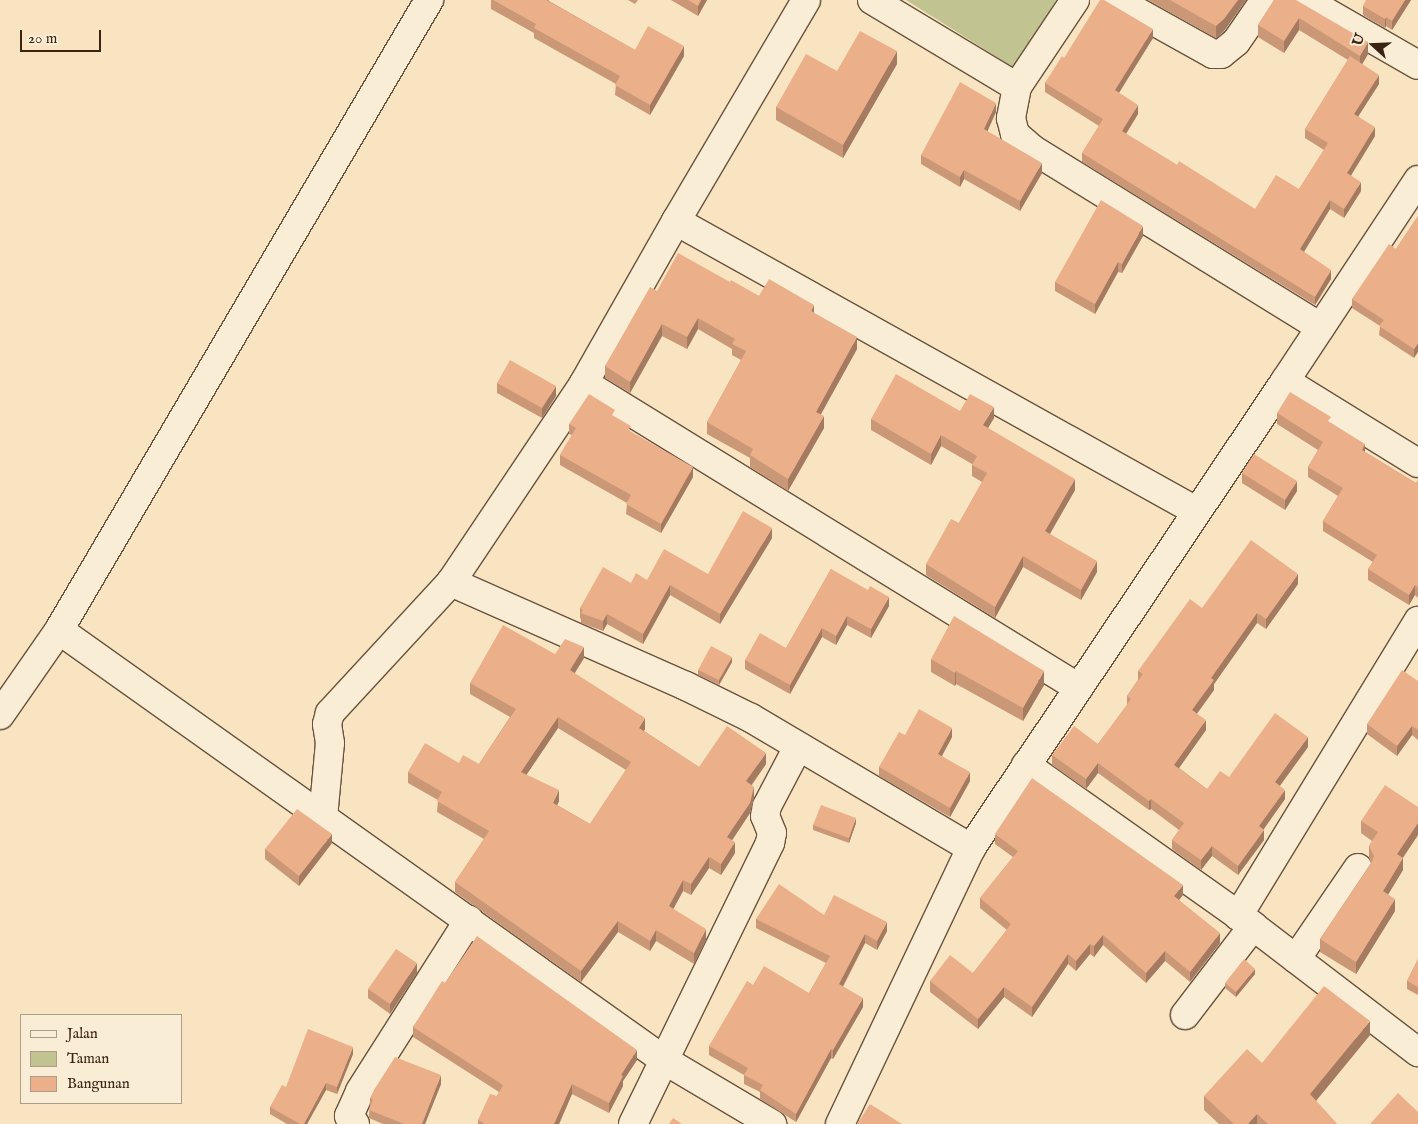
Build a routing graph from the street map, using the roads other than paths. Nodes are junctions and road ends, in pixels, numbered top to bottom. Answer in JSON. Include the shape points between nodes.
{"nodes":[{"id":1,"x":429,"y":0,"type":"edge"},
{"id":2,"x":806,"y":0,"type":"edge"},
{"id":3,"x":872,"y":0,"type":"edge"},
{"id":4,"x":1075,"y":0,"type":"edge"},
{"id":5,"x":1116,"y":0,"type":"edge"},
{"id":6,"x":1265,"y":0,"type":"edge"},
{"id":7,"x":1305,"y":0,"type":"edge"},
{"id":8,"x":1418,"y":65,"type":"edge"},
{"id":9,"x":1017,"y":88,"type":"junction"},
{"id":10,"x":1416,"y":187,"type":"edge"},
{"id":11,"x":676,"y":221,"type":"junction"},
{"id":12,"x":1320,"y":327,"type":"junction"},
{"id":13,"x":1285,"y":381,"type":"junction"},
{"id":14,"x":584,"y":383,"type":"junction"},
{"id":15,"x":1418,"y":463,"type":"edge"},
{"id":16,"x":1196,"y":511,"type":"junction"},
{"id":17,"x":451,"y":582,"type":"junction"},
{"id":18,"x":1418,"y":621,"type":"edge"},
{"id":19,"x":60,"y":630,"type":"junction"},
{"id":20,"x":1080,"y":688,"type":"junction"},
{"id":21,"x":0,"y":715,"type":"edge"},
{"id":22,"x":798,"y":747,"type":"junction"},
{"id":23,"x":1026,"y":765,"type":"junction"},
{"id":24,"x":323,"y":818,"type":"junction"},
{"id":25,"x":971,"y":848,"type":"junction"},
{"id":26,"x":1358,"y":868,"type":"dead end"},
{"id":27,"x":469,"y":920,"type":"junction"},
{"id":28,"x":1246,"y":921,"type":"junction"},
{"id":29,"x":1296,"y":959,"type":"junction"},
{"id":30,"x":1185,"y":1015,"type":"dead end"},
{"id":31,"x":1418,"y":1052,"type":"edge"},
{"id":32,"x":664,"y":1060,"type":"junction"},
{"id":33,"x":355,"y":1124,"type":"edge"},
{"id":34,"x":633,"y":1124,"type":"edge"},
{"id":35,"x":772,"y":1124,"type":"edge"},
{"id":36,"x":840,"y":1124,"type":"edge"}],
"edges":[{"from":1,"to":19,"type":"street"},
{"from":2,"to":11,"type":"street"},
{"from":3,"to":9,"type":"street"},
{"from":4,"to":9,"type":"street"},
{"from":5,"to":6,"type":"street","via":[[1213,54],[1221,54],[1236,42]]},
{"from":7,"to":8,"type":"street"},
{"from":9,"to":12,"type":"street","via":[[1011,118],[1015,134],[1032,149]]},
{"from":10,"to":12,"type":"street"},
{"from":11,"to":14,"type":"street"},
{"from":11,"to":16,"type":"street"},
{"from":12,"to":13,"type":"street"},
{"from":13,"to":15,"type":"street"},
{"from":13,"to":16,"type":"street"},
{"from":14,"to":17,"type":"street"},
{"from":14,"to":20,"type":"street"},
{"from":16,"to":20,"type":"street"},
{"from":17,"to":22,"type":"street","via":[[686,686],[751,718]]},
{"from":17,"to":24,"type":"street","via":[[330,712]]},
{"from":18,"to":28,"type":"street"},
{"from":19,"to":21,"type":"street"},
{"from":19,"to":24,"type":"street"},
{"from":20,"to":23,"type":"street"},
{"from":22,"to":25,"type":"street"},
{"from":22,"to":32,"type":"street","via":[[767,806],[765,816],[772,833],[770,843]]},
{"from":23,"to":25,"type":"street"},
{"from":23,"to":28,"type":"street"},
{"from":24,"to":27,"type":"street"},
{"from":25,"to":36,"type":"street"},
{"from":26,"to":29,"type":"street"},
{"from":27,"to":32,"type":"street"},
{"from":27,"to":33,"type":"street","via":[[360,1091],[349,1116]]},
{"from":28,"to":29,"type":"street"},
{"from":28,"to":30,"type":"street"},
{"from":29,"to":31,"type":"street"},
{"from":32,"to":34,"type":"street"},
{"from":32,"to":35,"type":"street"}]}
